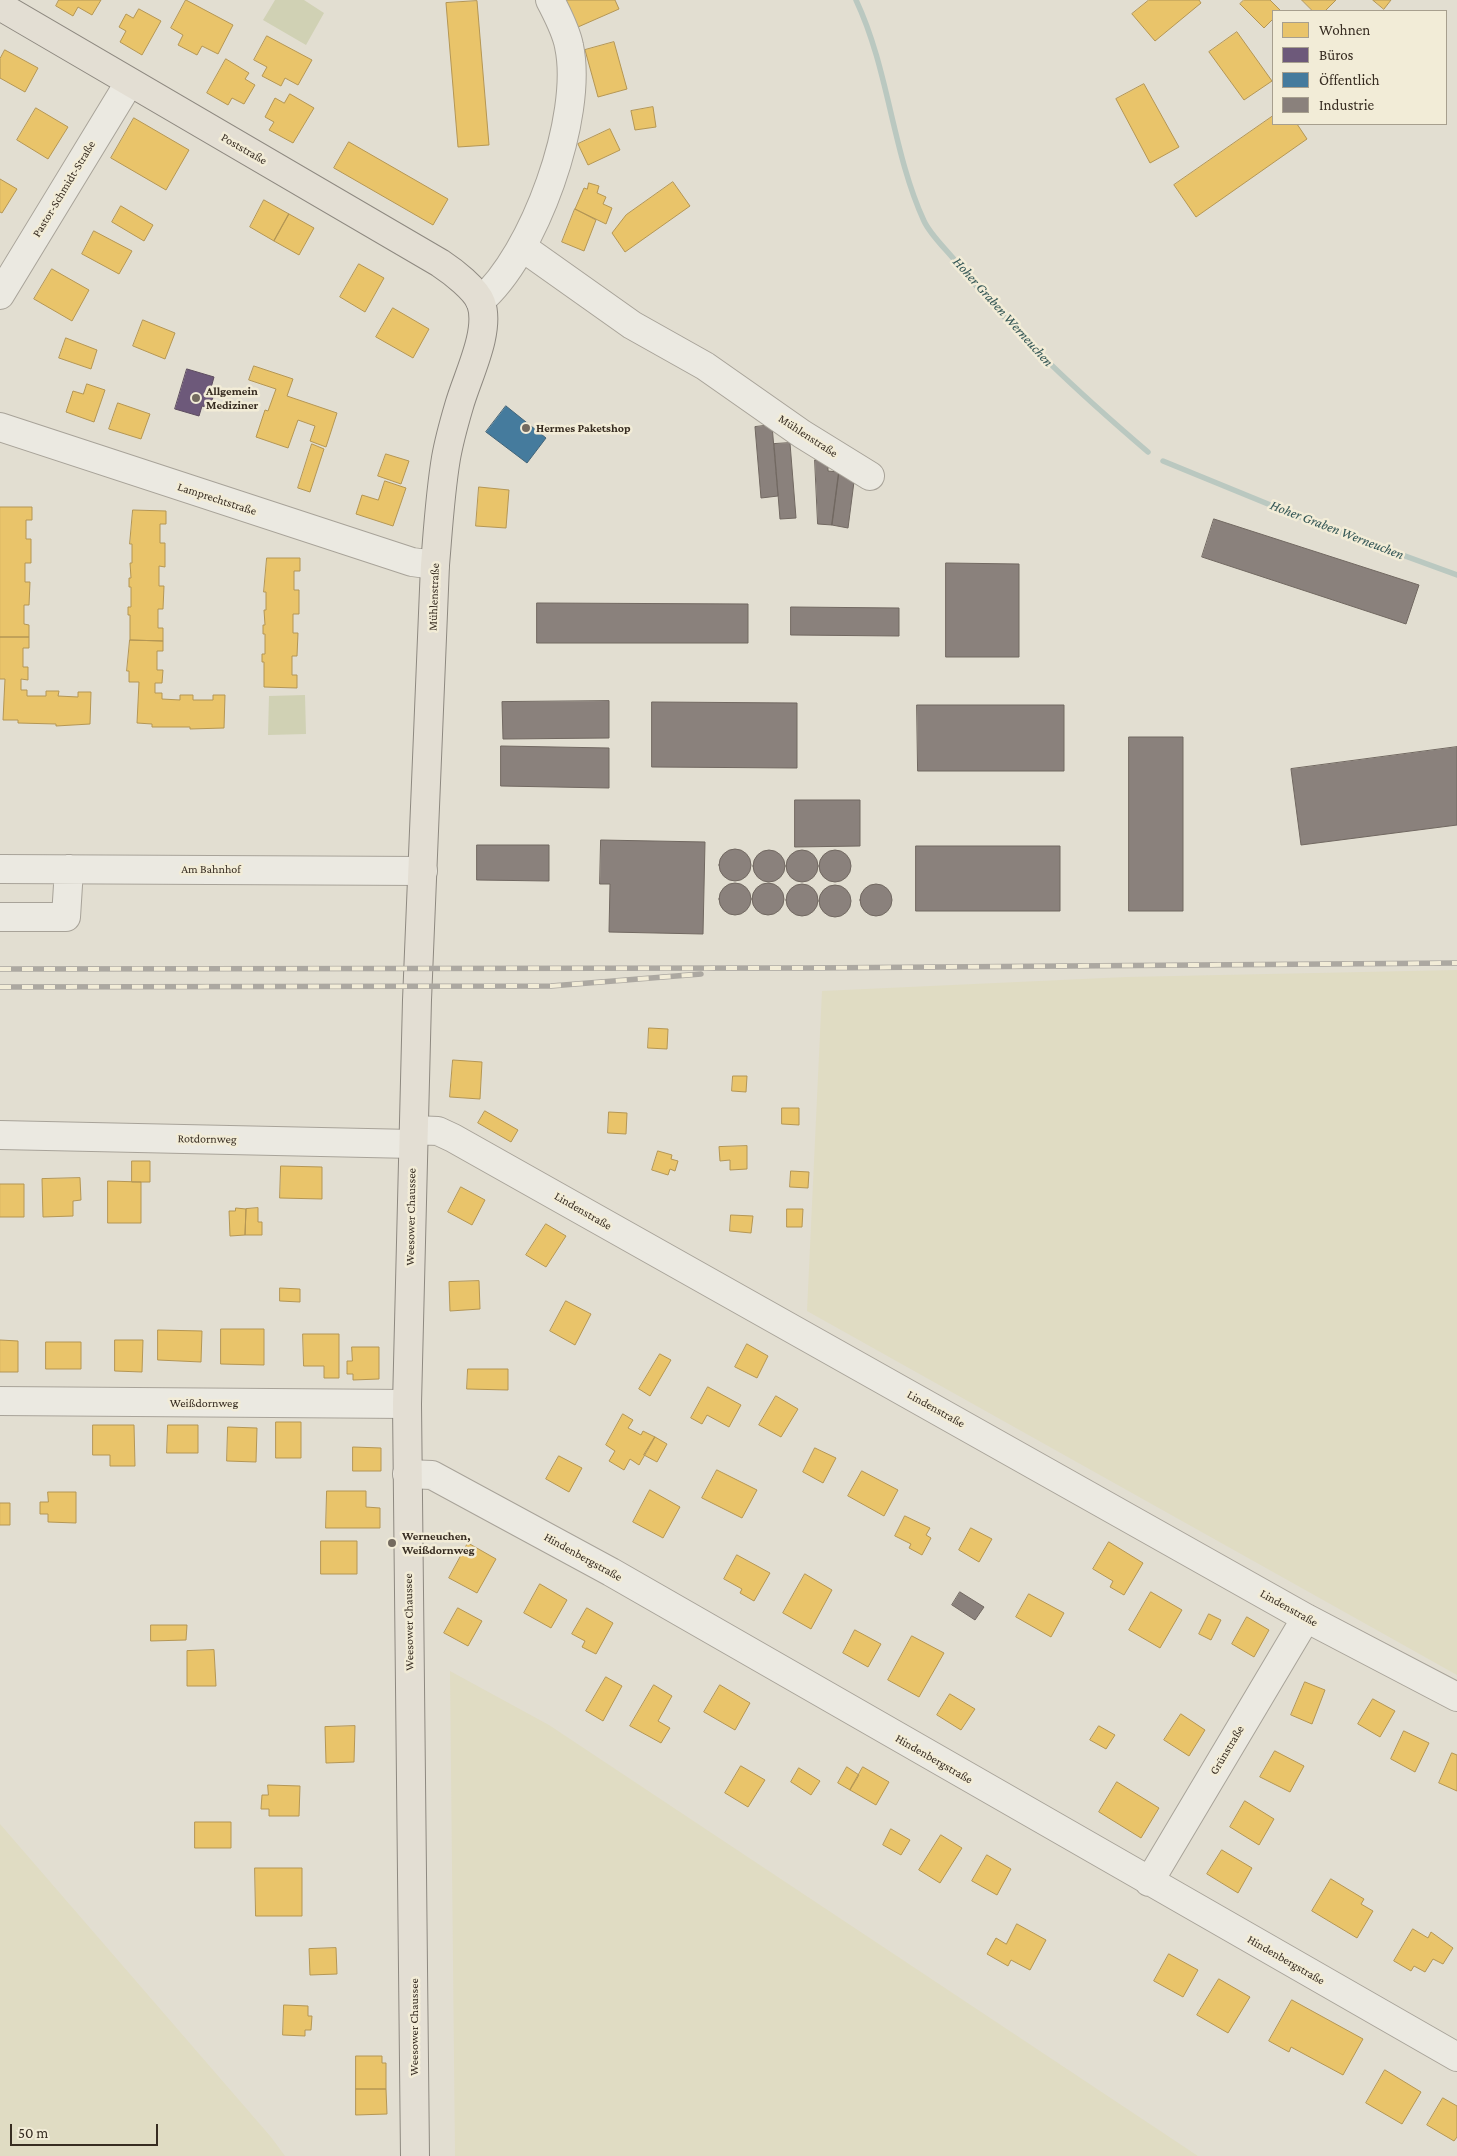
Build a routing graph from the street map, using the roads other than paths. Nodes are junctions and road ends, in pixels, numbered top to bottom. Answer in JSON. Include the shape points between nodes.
{"nodes":[{"id":1,"x":550,"y":0,"type":"edge"},
{"id":2,"x":0,"y":6,"type":"edge"},
{"id":3,"x":129,"y":83,"type":"junction"},
{"id":4,"x":522,"y":247,"type":"junction"},
{"id":5,"x":0,"y":295,"type":"edge"},
{"id":6,"x":480,"y":301,"type":"junction"},
{"id":7,"x":0,"y":427,"type":"edge"},
{"id":8,"x":870,"y":476,"type":"dead end"},
{"id":9,"x":434,"y":565,"type":"junction"},
{"id":10,"x":0,"y":869,"type":"edge"},
{"id":11,"x":69,"y":869,"type":"junction"},
{"id":12,"x":422,"y":871,"type":"junction"},
{"id":13,"x":0,"y":917,"type":"edge"},
{"id":14,"x":418,"y":968,"type":"joint"},
{"id":15,"x":0,"y":1135,"type":"edge"},
{"id":16,"x":413,"y":1137,"type":"junction"},
{"id":17,"x":0,"y":1401,"type":"edge"},
{"id":18,"x":407,"y":1404,"type":"junction"},
{"id":19,"x":407,"y":1474,"type":"junction"},
{"id":20,"x":1306,"y":1618,"type":"junction"},
{"id":21,"x":1457,"y":1697,"type":"edge"},
{"id":22,"x":1149,"y":1882,"type":"junction"},
{"id":23,"x":1457,"y":2057,"type":"edge"},
{"id":24,"x":414,"y":2156,"type":"edge"}],
"edges":[{"from":1,"to":4,"type":"street","via":[[569,45],[571,89],[567,120],[545,197]]},
{"from":2,"to":3,"type":"main road","name":"Poststraße"},
{"from":3,"to":5,"type":"street","name":"Pastor-Schmidt-Straße"},
{"from":3,"to":6,"type":"main road","name":"Poststraße","via":[[440,262],[459,277]]},
{"from":4,"to":6,"type":"street","via":[[496,287]]},
{"from":4,"to":8,"type":"street","name":"Mühlenstraße","via":[[632,325],[705,366],[802,434]]},
{"from":6,"to":9,"type":"main road","name":"Mühlenstraße","via":[[482,333],[458,406],[446,458]]},
{"from":7,"to":9,"type":"street","name":"Lamprechtstraße","via":[[412,562]]},
{"from":9,"to":12,"type":"main road","name":"Mühlenstraße"},
{"from":10,"to":11,"type":"street","name":"Am Bahnhof"},
{"from":11,"to":12,"type":"street","name":"Am Bahnhof"},
{"from":11,"to":13,"type":"street","via":[[66,917]]},
{"from":12,"to":14,"type":"main road","name":"Mühlenstraße"},
{"from":14,"to":16,"type":"main road","name":"Weesower Chaussee"},
{"from":15,"to":16,"type":"street","name":"Rotdornweg"},
{"from":16,"to":18,"type":"main road","name":"Weesower Chaussee"},
{"from":16,"to":20,"type":"street","name":"Lindenstraße","via":[[438,1131],[453,1138]]},
{"from":17,"to":18,"type":"street","name":"Weißdornweg"},
{"from":18,"to":19,"type":"main road","name":"Weesower Chaussee"},
{"from":19,"to":22,"type":"street","name":"Hindenbergstraße","via":[[432,1475],[610,1572]]},
{"from":19,"to":24,"type":"main road","name":"Weesower Chaussee"},
{"from":20,"to":21,"type":"street","name":"Lindenstraße"},
{"from":20,"to":22,"type":"street","name":"Grünstraße"},
{"from":22,"to":23,"type":"street","name":"Hindenbergstraße"}]}
